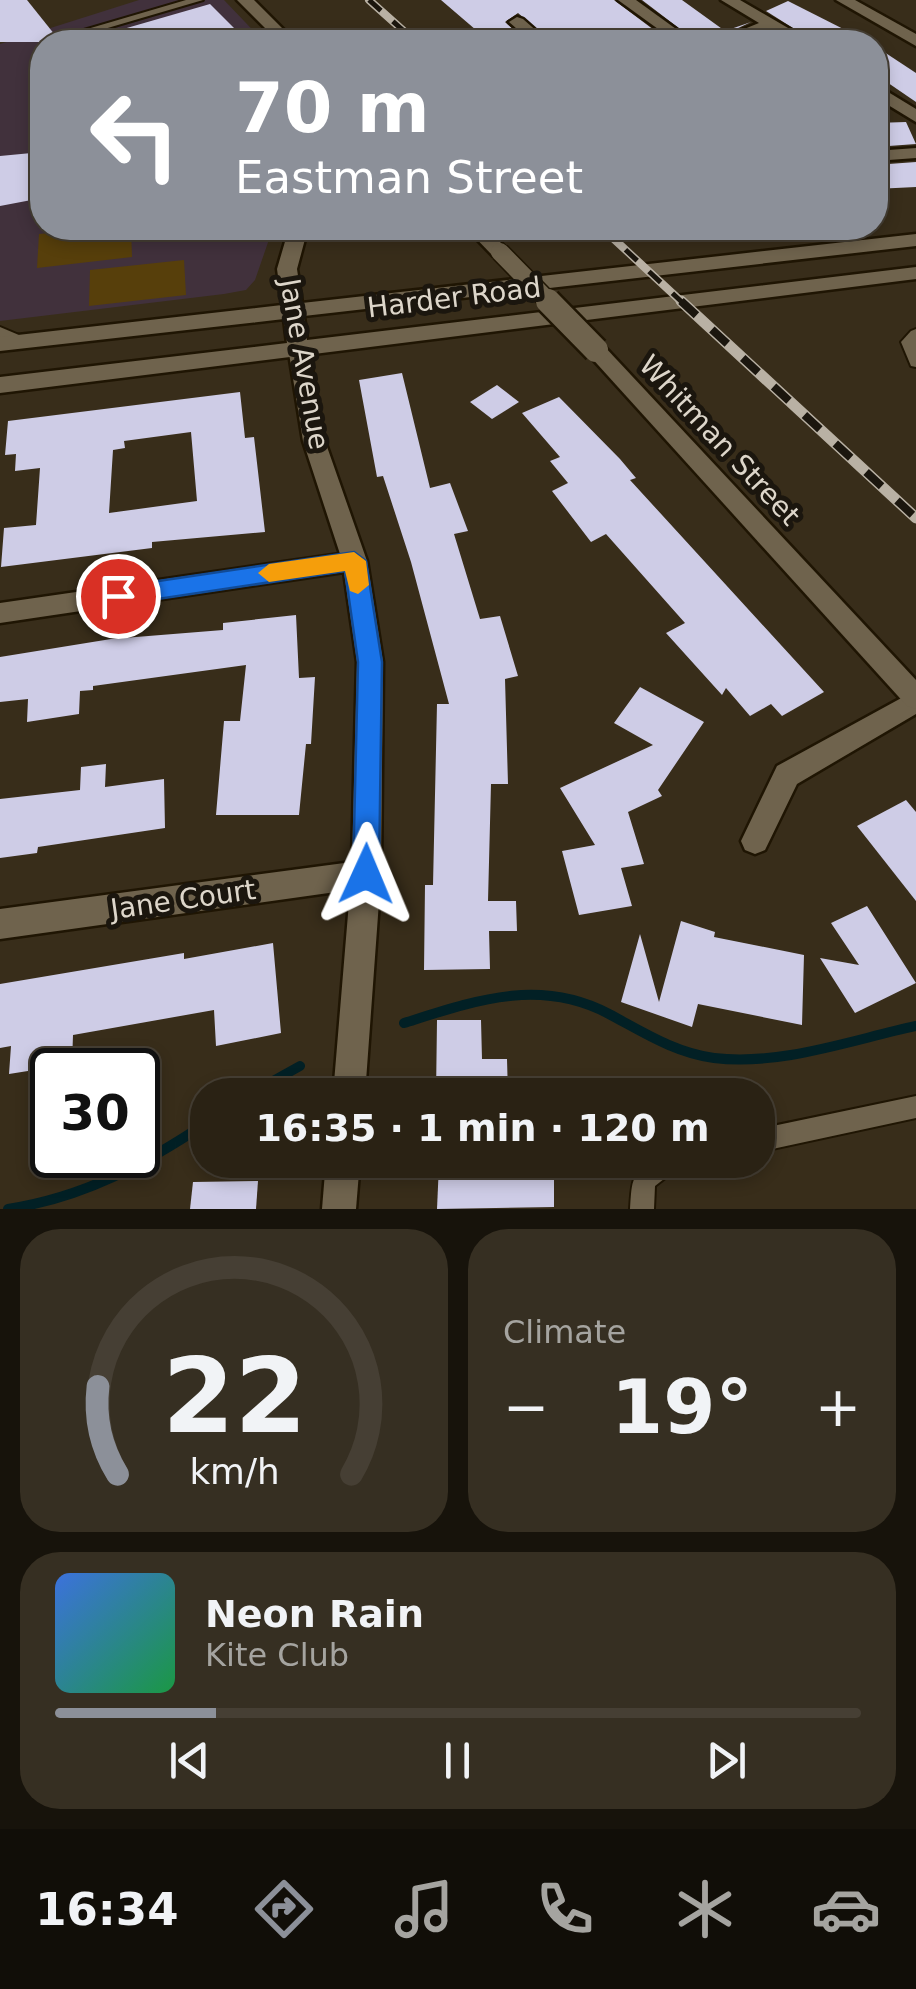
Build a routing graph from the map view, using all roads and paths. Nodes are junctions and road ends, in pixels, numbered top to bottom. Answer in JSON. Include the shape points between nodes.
{"nodes":[{"id":1,"x":198,"y":0,"type":"edge"},
{"id":2,"x":246,"y":0,"type":"edge"},
{"id":3,"x":626,"y":0,"type":"edge"},
{"id":4,"x":844,"y":0,"type":"edge"},
{"id":5,"x":735,"y":1,"type":"edge"},
{"id":6,"x":517,"y":22,"type":"dead end"},
{"id":7,"x":772,"y":24,"type":"junction"},
{"id":8,"x":92,"y":30,"type":"edge"},
{"id":9,"x":276,"y":30,"type":"edge"},
{"id":10,"x":526,"y":30,"type":"edge"},
{"id":11,"x":669,"y":30,"type":"edge"},
{"id":12,"x":755,"y":30,"type":"edge"},
{"id":13,"x":783,"y":30,"type":"edge"},
{"id":14,"x":916,"y":41,"type":"edge"},
{"id":15,"x":888,"y":96,"type":"edge"},
{"id":16,"x":911,"y":109,"type":"edge"},
{"id":17,"x":916,"y":153,"type":"edge"},
{"id":18,"x":888,"y":155,"type":"edge"},
{"id":19,"x":294,"y":240,"type":"edge"},
{"id":20,"x":488,"y":240,"type":"edge"},
{"id":21,"x":916,"y":240,"type":"edge"},
{"id":22,"x":916,"y":272,"type":"edge"},
{"id":23,"x":291,"y":308,"type":"junction"},
{"id":24,"x":0,"y":332,"type":"edge"},
{"id":25,"x":916,"y":334,"type":"edge"},
{"id":26,"x":10,"y":343,"type":"edge"},
{"id":27,"x":298,"y":346,"type":"junction"},
{"id":28,"x":916,"y":362,"type":"edge"},
{"id":29,"x":0,"y":385,"type":"edge"},
{"id":30,"x":354,"y":561,"type":"junction"},
{"id":31,"x":0,"y":613,"type":"edge"},
{"id":32,"x":916,"y":700,"type":"edge"},
{"id":33,"x":756,"y":842,"type":"dead end"},
{"id":34,"x":366,"y":874,"type":"junction"},
{"id":35,"x":0,"y":924,"type":"edge"},
{"id":36,"x":349,"y":1078,"type":"edge"},
{"id":37,"x":916,"y":1107,"type":"edge"},
{"id":38,"x":775,"y":1137,"type":"edge"},
{"id":39,"x":343,"y":1178,"type":"edge"},
{"id":40,"x":647,"y":1178,"type":"edge"},
{"id":41,"x":340,"y":1209,"type":"edge"},
{"id":42,"x":642,"y":1209,"type":"edge"}],
"edges":[{"from":1,"to":8,"type":"lane"},
{"from":2,"to":9,"type":"street"},
{"from":3,"to":11,"type":"street"},
{"from":4,"to":14,"type":"street"},
{"from":5,"to":7,"type":"street"},
{"from":6,"to":10,"type":"street"},
{"from":7,"to":12,"type":"street"},
{"from":7,"to":13,"type":"street"},
{"from":15,"to":16,"type":"street"},
{"from":17,"to":18,"type":"street"},
{"from":19,"to":23,"type":"street","name":"Jane Avenue"},
{"from":20,"to":32,"type":"street","name":"Whitman Street","bridge":true},
{"from":21,"to":23,"type":"street","name":"Harder Road"},
{"from":22,"to":27,"type":"street","name":"Harder Road"},
{"from":23,"to":26,"type":"street","name":"Harder Road"},
{"from":23,"to":27,"type":"street","name":"Jane Avenue"},
{"from":24,"to":26,"type":"lane"},
{"from":25,"to":28,"type":"lane","via":[[908,342]]},
{"from":27,"to":29,"type":"street","name":"Harder Road"},
{"from":27,"to":30,"type":"street","name":"Jane Avenue","via":[[314,442]]},
{"from":30,"to":31,"type":"street"},
{"from":30,"to":34,"type":"street","name":"Jane Avenue","via":[[370,662]]},
{"from":32,"to":33,"type":"street","via":[[787,775]]},
{"from":34,"to":35,"type":"street","name":"Jane Court"},
{"from":34,"to":36,"type":"street","name":"Jane Avenue"},
{"from":37,"to":38,"type":"lane"},
{"from":39,"to":41,"type":"street"},
{"from":40,"to":42,"type":"lane"}]}
